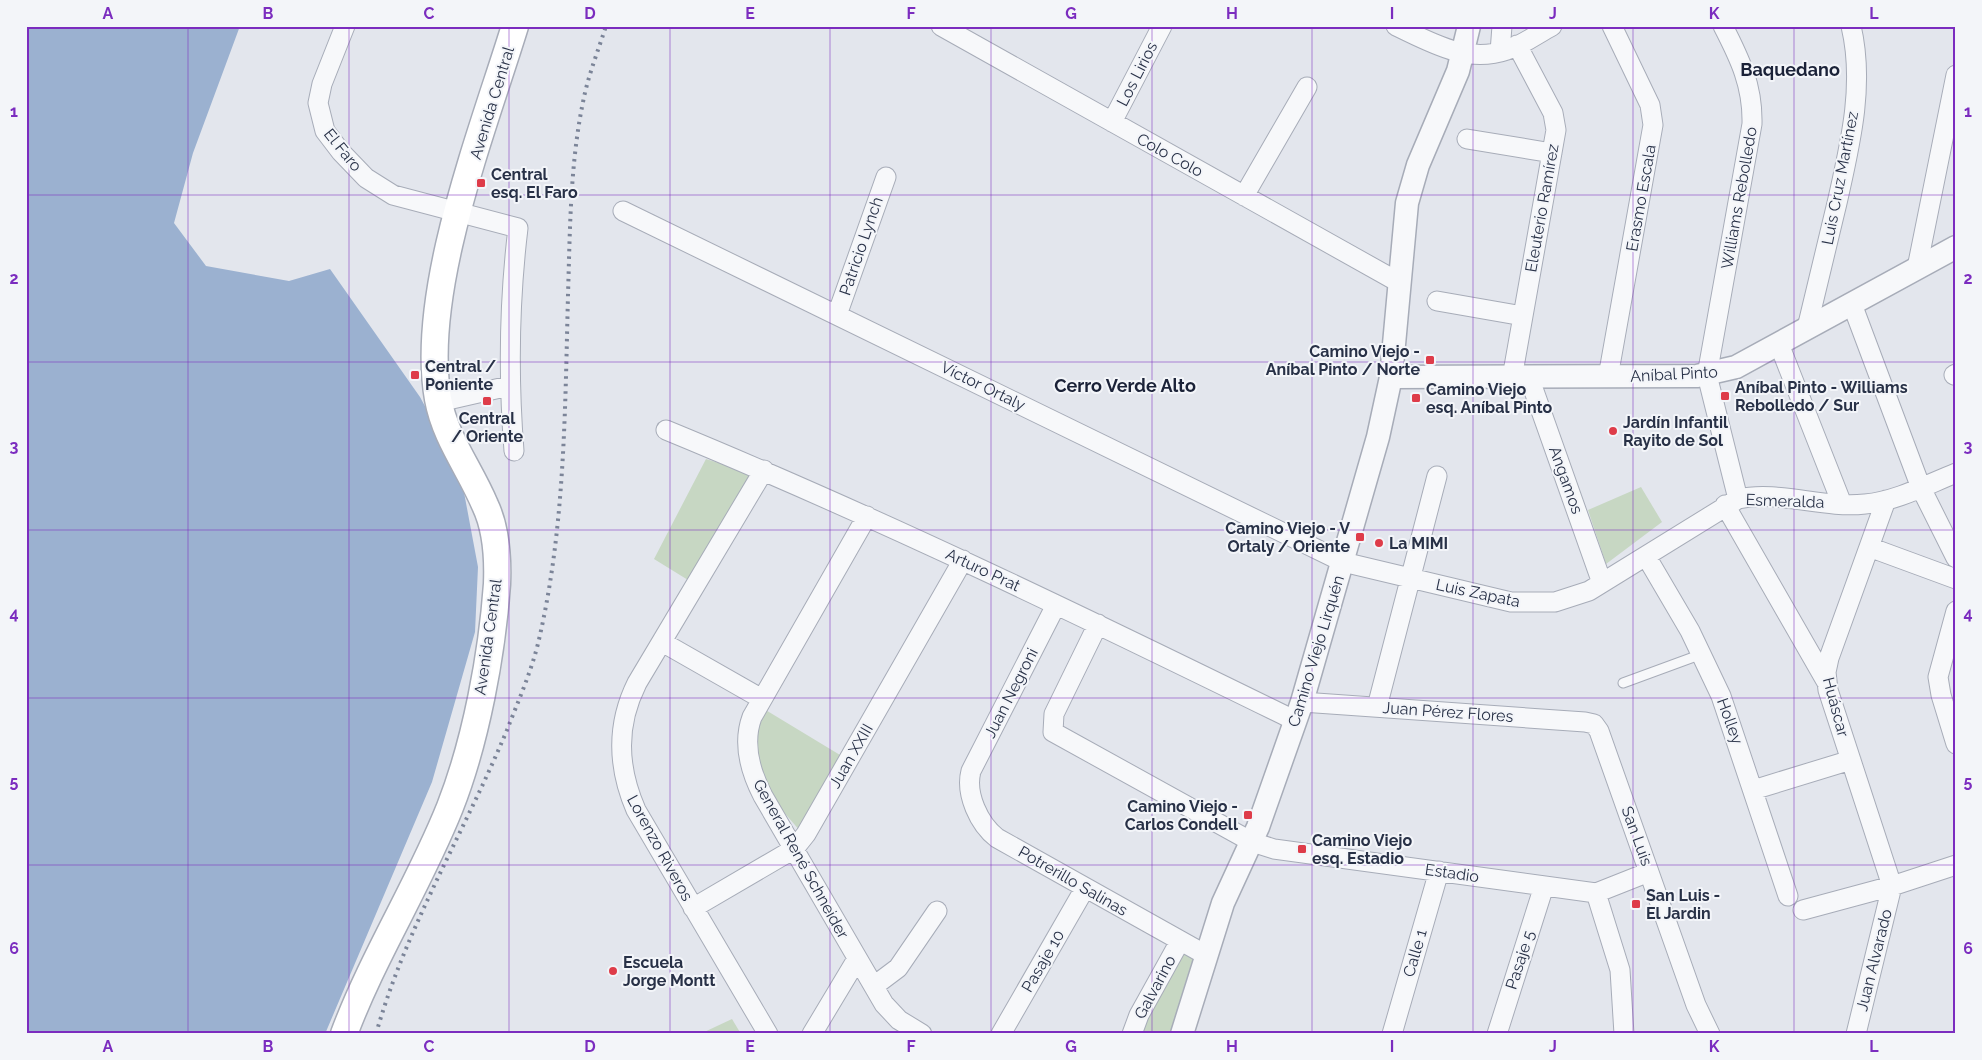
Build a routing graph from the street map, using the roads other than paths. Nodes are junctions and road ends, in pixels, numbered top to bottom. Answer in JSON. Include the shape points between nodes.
{"nodes":[{"id":1,"x":345,"y":26,"type":"edge"},
{"id":2,"x":516,"y":26,"type":"edge"},
{"id":3,"x":941,"y":26,"type":"edge"},
{"id":4,"x":1162,"y":26,"type":"edge"},
{"id":5,"x":1396,"y":26,"type":"edge"},
{"id":6,"x":1469,"y":26,"type":"edge"},
{"id":7,"x":1502,"y":26,"type":"edge"},
{"id":8,"x":1552,"y":26,"type":"edge"},
{"id":9,"x":1612,"y":26,"type":"edge"},
{"id":10,"x":1723,"y":26,"type":"edge"},
{"id":11,"x":1851,"y":26,"type":"edge"},
{"id":12,"x":1518,"y":46,"type":"junction"},
{"id":13,"x":1500,"y":52,"type":"junction"},
{"id":14,"x":1464,"y":54,"type":"junction"},
{"id":15,"x":1956,"y":75,"type":"edge"},
{"id":16,"x":1307,"y":88,"type":"dead end"},
{"id":17,"x":1112,"y":122,"type":"junction"},
{"id":18,"x":1467,"y":139,"type":"dead end"},
{"id":19,"x":1552,"y":153,"type":"junction"},
{"id":20,"x":886,"y":177,"type":"dead end"},
{"id":21,"x":1244,"y":196,"type":"junction"},
{"id":22,"x":459,"y":211,"type":"junction"},
{"id":23,"x":623,"y":211,"type":"dead end"},
{"id":24,"x":1956,"y":247,"type":"edge"},
{"id":25,"x":1917,"y":268,"type":"junction"},
{"id":26,"x":1400,"y":283,"type":"junction"},
{"id":27,"x":1437,"y":301,"type":"dead end"},
{"id":28,"x":1852,"y":304,"type":"junction"},
{"id":29,"x":837,"y":315,"type":"junction"},
{"id":30,"x":1523,"y":316,"type":"junction"},
{"id":31,"x":1807,"y":328,"type":"junction"},
{"id":32,"x":1779,"y":344,"type":"junction"},
{"id":33,"x":1707,"y":375,"type":"junction"},
{"id":34,"x":1391,"y":377,"type":"junction"},
{"id":35,"x":1520,"y":377,"type":"junction"},
{"id":36,"x":1608,"y":377,"type":"junction"},
{"id":37,"x":509,"y":386,"type":"junction"},
{"id":38,"x":438,"y":402,"type":"junction"},
{"id":39,"x":666,"y":430,"type":"dead end"},
{"id":40,"x":514,"y":451,"type":"dead end"},
{"id":41,"x":764,"y":470,"type":"junction"},
{"id":42,"x":1956,"y":473,"type":"edge"},
{"id":43,"x":1437,"y":476,"type":"dead end"},
{"id":44,"x":1921,"y":488,"type":"junction"},
{"id":45,"x":1886,"y":500,"type":"junction"},
{"id":46,"x":1731,"y":502,"type":"junction"},
{"id":47,"x":1842,"y":504,"type":"junction"},
{"id":48,"x":867,"y":516,"type":"junction"},
{"id":49,"x":1869,"y":547,"type":"junction"},
{"id":50,"x":1646,"y":556,"type":"junction"},
{"id":51,"x":1956,"y":558,"type":"edge"},
{"id":52,"x":963,"y":560,"type":"junction"},
{"id":53,"x":1342,"y":562,"type":"junction"},
{"id":54,"x":1411,"y":578,"type":"junction"},
{"id":55,"x":1956,"y":579,"type":"edge"},
{"id":56,"x":1602,"y":583,"type":"junction"},
{"id":57,"x":1056,"y":605,"type":"junction"},
{"id":58,"x":1956,"y":611,"type":"edge"},
{"id":59,"x":1098,"y":624,"type":"junction"},
{"id":60,"x":662,"y":642,"type":"junction"},
{"id":61,"x":1702,"y":654,"type":"junction"},
{"id":62,"x":1826,"y":681,"type":"junction"},
{"id":63,"x":1622,"y":683,"type":"dead end"},
{"id":64,"x":762,"y":698,"type":"junction"},
{"id":65,"x":1377,"y":707,"type":"junction"},
{"id":66,"x":1299,"y":711,"type":"junction"},
{"id":67,"x":1594,"y":724,"type":"joint"},
{"id":68,"x":1956,"y":744,"type":"edge"},
{"id":69,"x":1851,"y":760,"type":"junction"},
{"id":70,"x":969,"y":782,"type":"joint"},
{"id":71,"x":1754,"y":790,"type":"junction"},
{"id":72,"x":1252,"y":842,"type":"junction"},
{"id":73,"x":794,"y":848,"type":"junction"},
{"id":74,"x":1956,"y":865,"type":"edge"},
{"id":75,"x":1439,"y":871,"type":"junction"},
{"id":76,"x":1650,"y":872,"type":"junction"},
{"id":77,"x":1544,"y":886,"type":"junction"},
{"id":78,"x":1892,"y":886,"type":"junction"},
{"id":79,"x":1085,"y":888,"type":"junction"},
{"id":80,"x":1596,"y":893,"type":"junction"},
{"id":81,"x":1788,"y":896,"type":"dead end"},
{"id":82,"x":693,"y":908,"type":"junction"},
{"id":83,"x":1803,"y":910,"type":"dead end"},
{"id":84,"x":937,"y":911,"type":"dead end"},
{"id":85,"x":1180,"y":942,"type":"junction"},
{"id":86,"x":1206,"y":955,"type":"junction"},
{"id":87,"x":857,"y":959,"type":"junction"},
{"id":88,"x":874,"y":986,"type":"junction"},
{"id":89,"x":1395,"y":1033,"type":"edge"},
{"id":90,"x":344,"y":1034,"type":"edge"},
{"id":91,"x":768,"y":1034,"type":"edge"},
{"id":92,"x":812,"y":1034,"type":"edge"},
{"id":93,"x":922,"y":1034,"type":"edge"},
{"id":94,"x":1001,"y":1034,"type":"edge"},
{"id":95,"x":1132,"y":1034,"type":"edge"},
{"id":96,"x":1182,"y":1034,"type":"edge"},
{"id":97,"x":1497,"y":1034,"type":"edge"},
{"id":98,"x":1624,"y":1034,"type":"edge"},
{"id":99,"x":1710,"y":1034,"type":"edge"},
{"id":100,"x":1856,"y":1034,"type":"edge"}],
"edges":[{"from":1,"to":22,"type":"street","name":"El Faro","via":[[319,93],[318,112],[325,130],[353,165],[384,191]]},
{"from":2,"to":22,"type":"main road","name":"Avenida Central"},
{"from":3,"to":17,"type":"street","name":"Colo Colo"},
{"from":4,"to":17,"type":"street","name":"Los Lirios"},
{"from":5,"to":14,"type":"street"},
{"from":6,"to":14,"type":"street","name":"Camino Viejo Lirquén"},
{"from":7,"to":13,"type":"street"},
{"from":8,"to":12,"type":"street"},
{"from":9,"to":36,"type":"street","name":"Erasmo Escala","via":[[1650,105],[1653,125]]},
{"from":10,"to":33,"type":"street","name":"Williams Rebolledo","via":[[1748,79],[1753,107]]},
{"from":11,"to":31,"type":"street","name":"Luis Cruz Martínez","via":[[1857,67],[1852,127]]},
{"from":12,"to":13,"type":"street"},
{"from":12,"to":19,"type":"street","name":"Eleuterio Ramírez","via":[[1553,113],[1556,130]]},
{"from":13,"to":14,"type":"street"},
{"from":14,"to":26,"type":"street","name":"Camino Viejo Lirquén","via":[[1412,182],[1404,222]]},
{"from":15,"to":25,"type":"street"},
{"from":16,"to":21,"type":"street"},
{"from":17,"to":21,"type":"street","name":"Colo Colo"},
{"from":18,"to":19,"type":"street"},
{"from":19,"to":30,"type":"street","name":"Eleuterio Ramírez"},
{"from":20,"to":29,"type":"street","name":"Patricio Lynch"},
{"from":21,"to":26,"type":"street","name":"Colo Colo"},
{"from":22,"to":37,"type":"street","name":"El Faro","via":[[518,228],[510,313]]},
{"from":22,"to":38,"type":"main road","name":"Avenida Central","via":[[436,326],[434,364]]},
{"from":23,"to":29,"type":"street","name":"Víctor Ortaly"},
{"from":24,"to":25,"type":"street","name":"Aníbal Pinto"},
{"from":25,"to":28,"type":"street","name":"Aníbal Pinto"},
{"from":26,"to":34,"type":"street","name":"Camino Viejo Lirquén"},
{"from":27,"to":30,"type":"street"},
{"from":28,"to":31,"type":"street","name":"Aníbal Pinto"},
{"from":28,"to":44,"type":"street"},
{"from":29,"to":53,"type":"street","name":"Víctor Ortaly"},
{"from":30,"to":35,"type":"street","name":"Eleuterio Ramírez"},
{"from":31,"to":32,"type":"street","name":"Aníbal Pinto"},
{"from":32,"to":33,"type":"street","name":"Aníbal Pinto","via":[[1736,367]]},
{"from":32,"to":47,"type":"street"},
{"from":33,"to":36,"type":"street","name":"Aníbal Pinto"},
{"from":33,"to":46,"type":"street"},
{"from":34,"to":35,"type":"street","name":"Aníbal Pinto"},
{"from":34,"to":53,"type":"street","name":"Camino Viejo Lirquén","via":[[1378,437]]},
{"from":35,"to":36,"type":"street","name":"Aníbal Pinto"},
{"from":35,"to":56,"type":"street","name":"Angamos"},
{"from":37,"to":38,"type":"street"},
{"from":37,"to":40,"type":"street"},
{"from":38,"to":90,"type":"main road","name":"Avenida Central","via":[[447,430],[491,522],[497,579],[489,647],[470,746],[450,808]]},
{"from":39,"to":41,"type":"street","name":"Arturo Prat"},
{"from":41,"to":48,"type":"street","name":"Arturo Prat"},
{"from":41,"to":60,"type":"street","name":"Lorenzo Riveros"},
{"from":42,"to":44,"type":"street","name":"Esmeralda"},
{"from":43,"to":54,"type":"street"},
{"from":44,"to":45,"type":"street","name":"Esmeralda"},
{"from":44,"to":51,"type":"street"},
{"from":45,"to":47,"type":"street","name":"Esmeralda"},
{"from":45,"to":49,"type":"street","name":"Huáscar"},
{"from":46,"to":47,"type":"street","name":"Esmeralda","via":[[1759,497]]},
{"from":46,"to":50,"type":"street","name":"Esmeralda"},
{"from":46,"to":62,"type":"street"},
{"from":48,"to":52,"type":"street","name":"Arturo Prat"},
{"from":48,"to":64,"type":"street","name":"General René Schneider"},
{"from":49,"to":55,"type":"street"},
{"from":49,"to":62,"type":"street","name":"Huáscar","via":[[1829,658]]},
{"from":50,"to":56,"type":"street","name":"Esmeralda"},
{"from":50,"to":61,"type":"street","name":"Holley"},
{"from":52,"to":57,"type":"street","name":"Arturo Prat"},
{"from":52,"to":73,"type":"street","name":"Juan XXIII","via":[[850,761],[806,834]]},
{"from":53,"to":54,"type":"street","name":"Luis Zapata"},
{"from":53,"to":66,"type":"street","name":"Camino Viejo Lirquén"},
{"from":54,"to":56,"type":"street","name":"Luis Zapata","via":[[1525,604],[1555,602]]},
{"from":54,"to":65,"type":"street"},
{"from":57,"to":59,"type":"street","name":"Arturo Prat"},
{"from":57,"to":70,"type":"street","name":"Juan Negroni","via":[[971,771]]},
{"from":58,"to":68,"type":"street","via":[[1938,677],[1940,695]]},
{"from":59,"to":66,"type":"street","name":"Arturo Prat"},
{"from":59,"to":72,"type":"street","name":"Estadio","via":[[1054,714],[1053,732]]},
{"from":60,"to":64,"type":"street"},
{"from":60,"to":82,"type":"street","name":"Lorenzo Riveros","via":[[637,683],[627,707],[621,736],[622,769],[636,810]]},
{"from":61,"to":63,"type":"lane"},
{"from":61,"to":71,"type":"street","name":"Holley","via":[[1731,721]]},
{"from":62,"to":69,"type":"street","name":"Huáscar"},
{"from":64,"to":73,"type":"street","name":"General René Schneider","via":[[748,733],[751,767],[763,796]]},
{"from":65,"to":66,"type":"street","name":"Juan Pérez Flores"},
{"from":65,"to":67,"type":"street","name":"Juan Pérez Flores"},
{"from":66,"to":72,"type":"street","name":"Camino Viejo Lirquén"},
{"from":67,"to":76,"type":"street","name":"San Luis"},
{"from":69,"to":71,"type":"street"},
{"from":69,"to":78,"type":"street","name":"Huáscar"},
{"from":70,"to":79,"type":"street","name":"Potrerillo Salinas","via":[[988,830]]},
{"from":71,"to":81,"type":"street","name":"Holley"},
{"from":72,"to":75,"type":"street","name":"Estadio","via":[[1274,849]]},
{"from":72,"to":86,"type":"street","name":"Camino Viejo Lirquén","via":[[1228,889]]},
{"from":73,"to":82,"type":"street","name":"Juan XXIII"},
{"from":73,"to":87,"type":"street","name":"General René Schneider"},
{"from":74,"to":78,"type":"street"},
{"from":75,"to":77,"type":"street","name":"Estadio"},
{"from":75,"to":89,"type":"street","name":"Calle 1"},
{"from":76,"to":80,"type":"street","name":"Estadio"},
{"from":76,"to":99,"type":"street","name":"San Luis","via":[[1696,1006]]},
{"from":77,"to":80,"type":"street","name":"Estadio"},
{"from":77,"to":97,"type":"street","name":"Pasaje 5"},
{"from":78,"to":83,"type":"street"},
{"from":78,"to":100,"type":"street","name":"Juan Alvarado"},
{"from":79,"to":85,"type":"street","name":"Potrerillo Salinas"},
{"from":79,"to":94,"type":"street","name":"Pasaje 10"},
{"from":80,"to":98,"type":"street","via":[[1620,970]]},
{"from":82,"to":91,"type":"street","name":"Lorenzo Riveros"},
{"from":84,"to":88,"type":"street","via":[[898,968]]},
{"from":85,"to":86,"type":"street","name":"Potrerillo Salinas"},
{"from":85,"to":95,"type":"street","name":"Galvarino","via":[[1139,1015]]},
{"from":86,"to":96,"type":"street","name":"Camino Viejo Lirquén"},
{"from":87,"to":88,"type":"street","name":"General René Schneider"},
{"from":87,"to":92,"type":"street"},
{"from":88,"to":93,"type":"street","name":"General René Schneider","via":[[893,1014]]}]}
